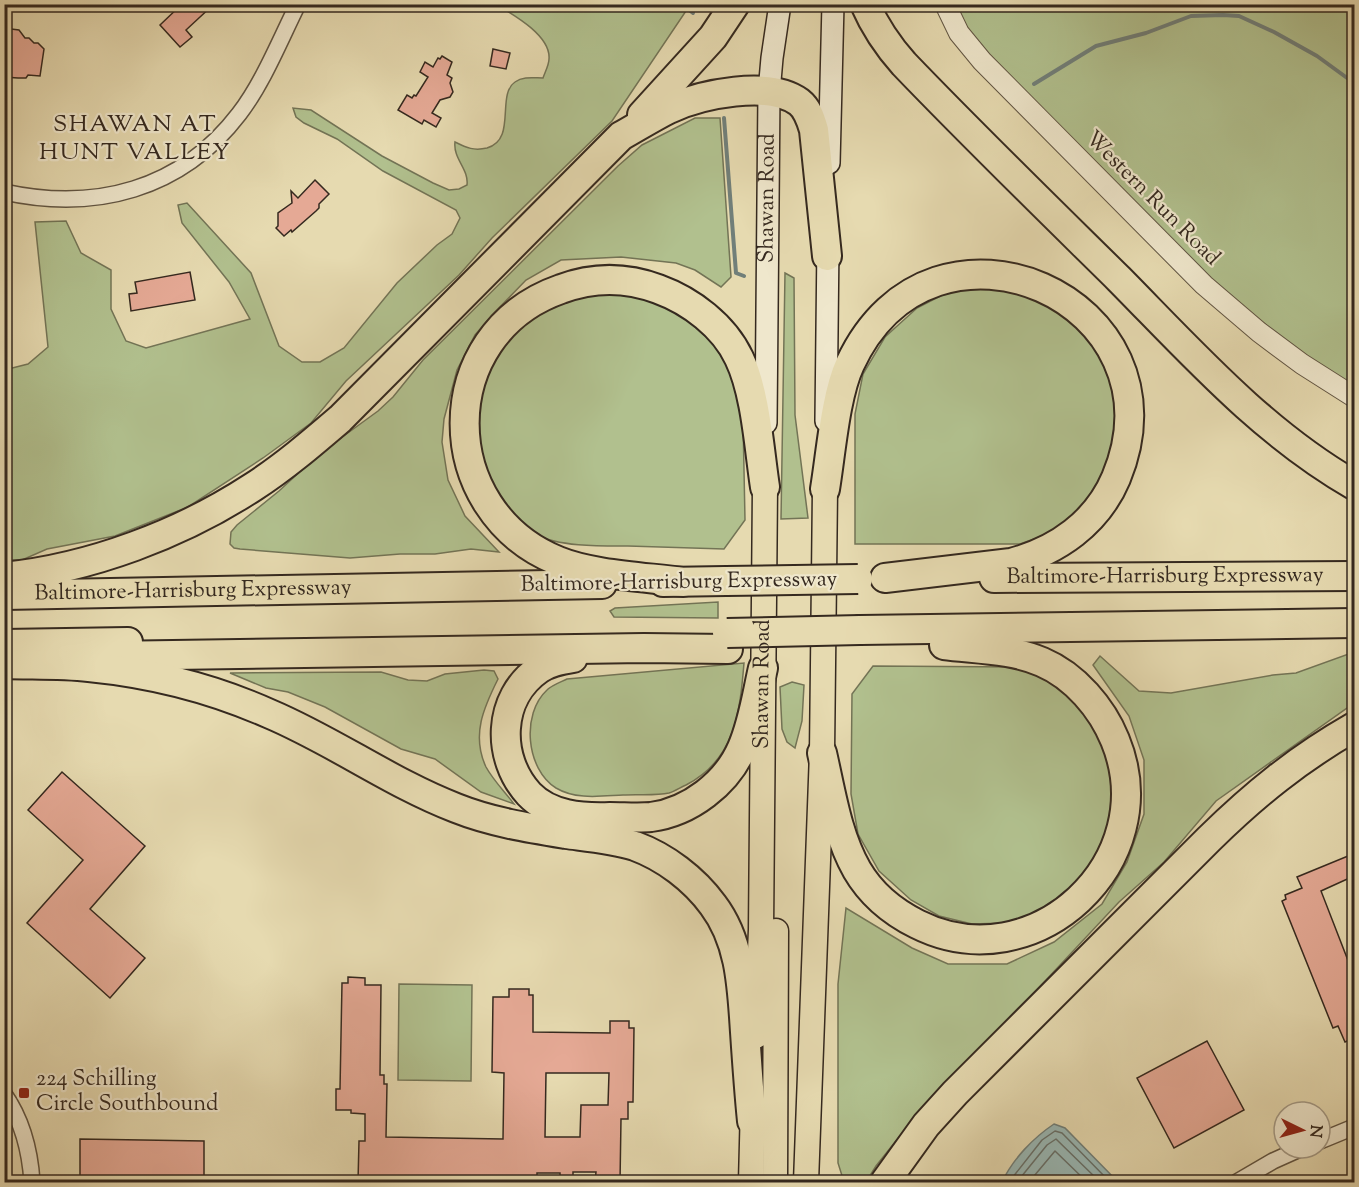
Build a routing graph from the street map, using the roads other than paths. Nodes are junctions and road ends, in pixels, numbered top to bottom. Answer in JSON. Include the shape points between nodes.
{"nodes":[{"id":1,"x":298,"y":4,"type":"edge"},
{"id":2,"x":735,"y":4,"type":"edge"},
{"id":3,"x":780,"y":4,"type":"edge"},
{"id":4,"x":832,"y":4,"type":"edge"},
{"id":5,"x":865,"y":4,"type":"edge"},
{"id":6,"x":945,"y":4,"type":"edge"},
{"id":7,"x":769,"y":92,"type":"junction"},
{"id":8,"x":621,"y":136,"type":"junction"},
{"id":9,"x":4,"y":192,"type":"edge"},
{"id":10,"x":827,"y":255,"type":"junction"},
{"id":11,"x":1354,"y":397,"type":"edge"},
{"id":12,"x":1354,"y":485,"type":"edge"},
{"id":13,"x":765,"y":487,"type":"junction"},
{"id":14,"x":825,"y":489,"type":"junction"},
{"id":15,"x":1354,"y":576,"type":"edge"},
{"id":16,"x":4,"y":577,"type":"edge"},
{"id":17,"x":885,"y":578,"type":"junction"},
{"id":18,"x":683,"y":582,"type":"junction"},
{"id":19,"x":4,"y":596,"type":"edge"},
{"id":20,"x":1354,"y":623,"type":"edge"},
{"id":21,"x":1280,"y":624,"type":"junction"},
{"id":22,"x":860,"y":639,"type":"junction"},
{"id":23,"x":727,"y":641,"type":"junction"},
{"id":24,"x":4,"y":644,"type":"edge"},
{"id":25,"x":944,"y":645,"type":"junction"},
{"id":26,"x":644,"y":648,"type":"junction"},
{"id":27,"x":4,"y":659,"type":"edge"},
{"id":28,"x":4,"y":664,"type":"edge"},
{"id":29,"x":763,"y":668,"type":"junction"},
{"id":30,"x":1354,"y":727,"type":"edge"},
{"id":31,"x":763,"y":752,"type":"junction"},
{"id":32,"x":822,"y":753,"type":"junction"},
{"id":33,"x":4,"y":1094,"type":"edge"},
{"id":34,"x":752,"y":1121,"type":"junction"},
{"id":35,"x":1354,"y":1127,"type":"edge"},
{"id":36,"x":1332,"y":1136,"type":"edge"},
{"id":37,"x":1275,"y":1160,"type":"edge"},
{"id":38,"x":32,"y":1182,"type":"edge"},
{"id":39,"x":751,"y":1182,"type":"edge"},
{"id":40,"x":774,"y":1182,"type":"edge"},
{"id":41,"x":806,"y":1182,"type":"edge"},
{"id":42,"x":885,"y":1182,"type":"edge"},
{"id":43,"x":1237,"y":1182,"type":"edge"}],
"edges":[{"from":1,"to":9,"type":"street","via":[[240,113],[198,156],[141,187],[111,196],[50,199]]},
{"from":2,"to":8,"type":"highway","via":[[713,37]]},
{"from":3,"to":7,"type":"main road","name":"Shawan Road"},
{"from":4,"to":10,"type":"main road"},
{"from":5,"to":12,"type":"highway","via":[[886,44],[903,64],[1194,355],[1270,427]]},
{"from":6,"to":11,"type":"street","name":"Western Run Road","via":[[959,33],[989,69],[1204,285],[1259,332]]},
{"from":7,"to":8,"type":"highway","via":[[719,94],[688,102]]},
{"from":7,"to":10,"type":"highway","via":[[793,99],[809,114]]},
{"from":7,"to":13,"type":"main road","name":"Shawan Road"},
{"from":8,"to":16,"type":"highway","via":[[340,419],[294,459],[214,510],[148,540],[88,560]]},
{"from":10,"to":14,"type":"main road"},
{"from":13,"to":18,"type":"highway","via":[[752,404],[739,358],[716,327],[686,302],[669,292],[631,281],[591,280],[551,292],[501,327],[478,361],[464,413],[471,469],[488,506],[522,542],[558,561],[576,568]]},
{"from":13,"to":29,"type":"main road","name":"Shawan Road"},
{"from":14,"to":17,"type":"highway","via":[[841,390],[849,366],[876,321],[907,296],[947,279],[1007,276],[1059,295],[1102,334],[1119,367],[1127,397],[1129,428],[1121,466],[1092,516],[1056,545],[1025,559]]},
{"from":14,"to":32,"type":"main road"},
{"from":15,"to":17,"type":"highway","name":"Baltimore-Harrisburg Expressway"},
{"from":17,"to":18,"type":"highway","name":"Baltimore-Harrisburg Expressway","bridge":true},
{"from":18,"to":19,"type":"highway","name":"Baltimore-Harrisburg Expressway"},
{"from":20,"to":21,"type":"highway","name":"Baltimore-Harrisburg Expressway"},
{"from":21,"to":22,"type":"highway","name":"Baltimore-Harrisburg Expressway"},
{"from":21,"to":25,"type":"highway","via":[[1115,638]]},
{"from":22,"to":23,"type":"highway","name":"Baltimore-Harrisburg Expressway","bridge":true},
{"from":22,"to":25,"type":"highway"},
{"from":23,"to":24,"type":"highway","name":"Baltimore-Harrisburg Expressway"},
{"from":23,"to":26,"type":"highway"},
{"from":25,"to":32,"type":"highway","via":[[1017,654],[1042,662],[1078,687],[1112,732],[1126,787],[1122,826],[1109,861],[1071,908],[1018,934],[977,939],[939,933],[901,916],[871,889],[849,855]]},
{"from":26,"to":27,"type":"highway"},
{"from":26,"to":29,"type":"highway","via":[[555,661],[539,669],[515,695],[504,731],[511,765],[530,795],[544,805],[587,818],[651,817],[698,799],[734,765],[748,733]]},
{"from":28,"to":34,"type":"highway","via":[[89,667],[202,690],[270,713],[456,808],[514,825],[611,840],[659,857],[698,887],[713,905],[735,950],[741,976]]},
{"from":29,"to":31,"type":"main road","name":"Shawan Road"},
{"from":30,"to":42,"type":"highway","via":[[1285,771],[1225,823],[955,1093],[926,1125]]},
{"from":31,"to":34,"type":"main road","name":"Shawan Road","via":[[761,930]]},
{"from":31,"to":40,"type":"main road","via":[[776,946]]},
{"from":32,"to":41,"type":"main road"},
{"from":33,"to":38,"type":"street","via":[[23,1130]]},
{"from":34,"to":39,"type":"main road","name":"Shawan Road"},
{"from":35,"to":36,"type":"street"},
{"from":37,"to":43,"type":"street"}]}
